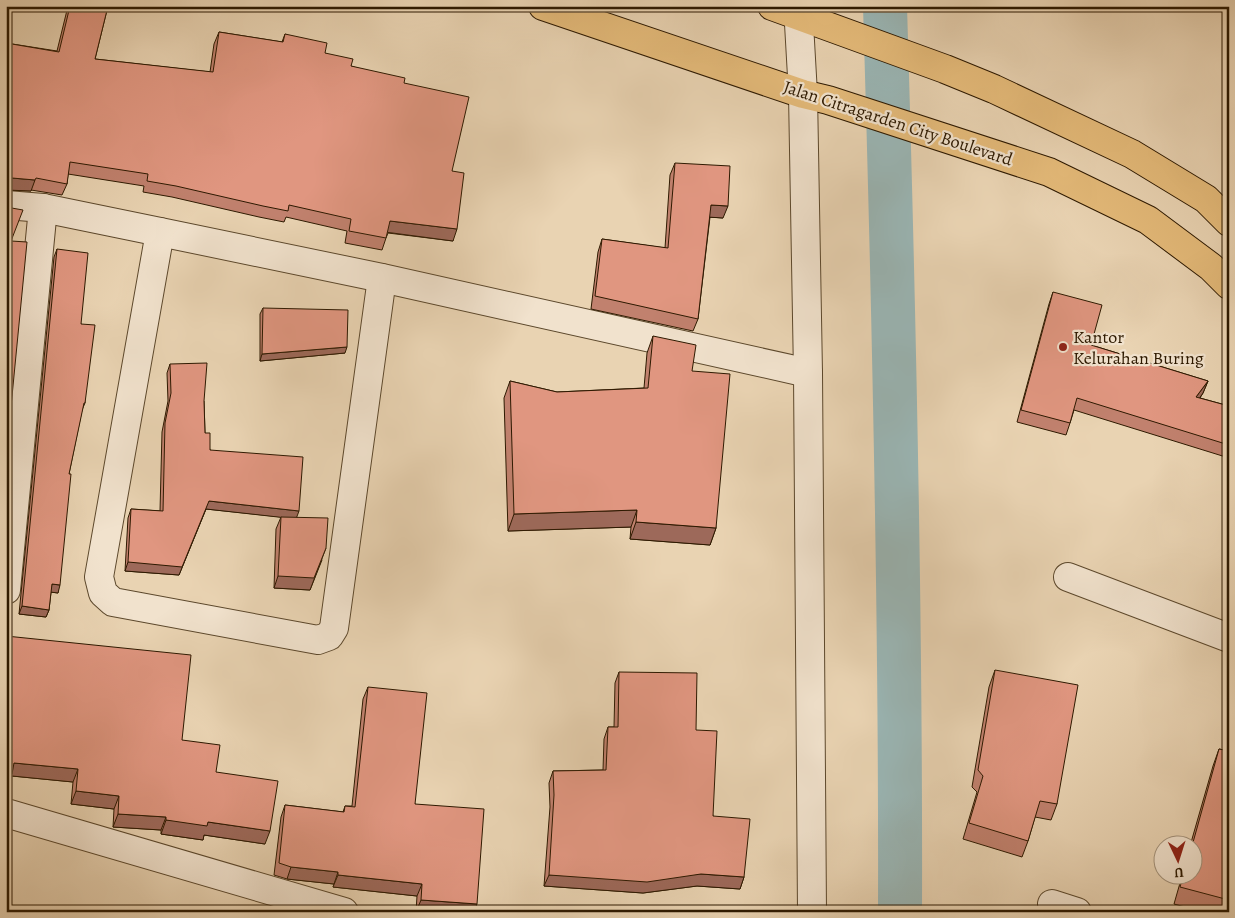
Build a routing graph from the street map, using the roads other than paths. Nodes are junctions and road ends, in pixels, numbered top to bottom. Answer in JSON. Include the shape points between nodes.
{"nodes":[{"id":1,"x":543,"y":6,"type":"edge"},
{"id":2,"x":772,"y":6,"type":"edge"},
{"id":3,"x":799,"y":11,"type":"edge"},
{"id":4,"x":815,"y":97,"type":"junction"},
{"id":5,"x":6,"y":205,"type":"edge"},
{"id":6,"x":43,"y":208,"type":"junction"},
{"id":7,"x":1229,"y":222,"type":"edge"},
{"id":8,"x":160,"y":232,"type":"junction"},
{"id":9,"x":382,"y":278,"type":"junction"},
{"id":10,"x":1229,"y":285,"type":"edge"},
{"id":11,"x":808,"y":373,"type":"junction"},
{"id":12,"x":1068,"y":577,"type":"dead end"},
{"id":13,"x":6,"y":590,"type":"edge"},
{"id":14,"x":1229,"y":638,"type":"edge"},
{"id":15,"x":6,"y":813,"type":"edge"},
{"id":16,"x":344,"y":912,"type":"edge"},
{"id":17,"x":812,"y":912,"type":"edge"}],
"edges":[{"from":1,"to":4,"type":"main road","name":"Jalan Citragarden City Boulevard"},
{"from":2,"to":3,"type":"main road"},
{"from":3,"to":4,"type":"street"},
{"from":3,"to":7,"type":"main road","via":[[829,26],[994,89],[1132,154],[1206,199]]},
{"from":4,"to":10,"type":"main road","name":"Jalan Citragarden City Boulevard","via":[[1049,172],[1148,220],[1211,267]]},
{"from":4,"to":11,"type":"street"},
{"from":5,"to":6,"type":"street"},
{"from":6,"to":8,"type":"street"},
{"from":6,"to":13,"type":"street"},
{"from":8,"to":9,"type":"street"},
{"from":8,"to":9,"type":"street","via":[[99,577],[103,593],[113,602],[318,640],[329,636],[334,628]]},
{"from":9,"to":11,"type":"street"},
{"from":11,"to":17,"type":"street"},
{"from":12,"to":14,"type":"street"},
{"from":15,"to":16,"type":"street"}]}
